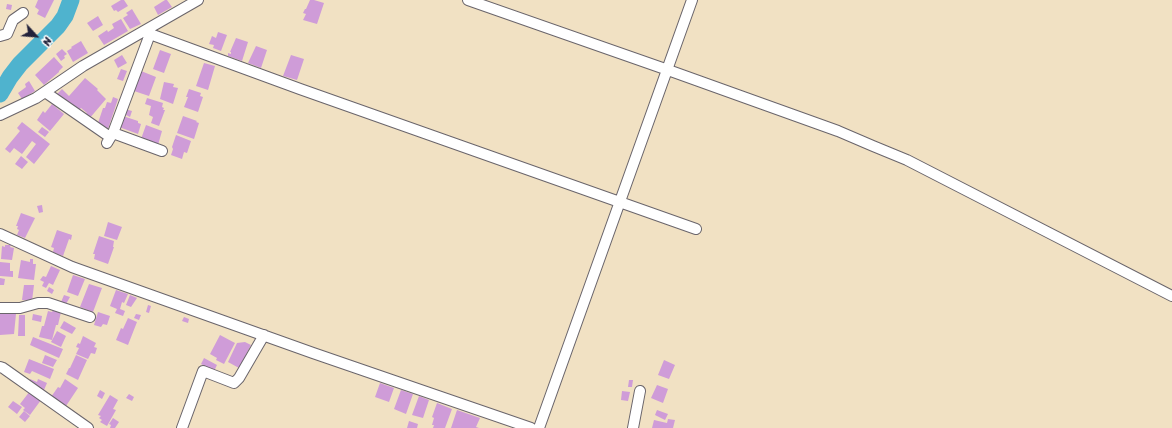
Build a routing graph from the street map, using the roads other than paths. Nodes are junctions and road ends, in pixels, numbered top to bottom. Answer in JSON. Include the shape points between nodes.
{"nodes":[{"id":1,"x":198,"y":0,"type":"edge"},
{"id":2,"x":468,"y":0,"type":"edge"},
{"id":3,"x":692,"y":0,"type":"edge"},
{"id":4,"x":23,"y":13,"type":"dead end"},
{"id":5,"x":148,"y":33,"type":"junction"},
{"id":6,"x":0,"y":36,"type":"edge"},
{"id":7,"x":668,"y":70,"type":"junction"},
{"id":8,"x":45,"y":92,"type":"junction"},
{"id":9,"x":3,"y":113,"type":"edge"},
{"id":10,"x":110,"y":138,"type":"junction"},
{"id":11,"x":162,"y":151,"type":"dead end"},
{"id":12,"x":620,"y":202,"type":"junction"},
{"id":13,"x":696,"y":229,"type":"dead end"},
{"id":14,"x":0,"y":234,"type":"edge"},
{"id":15,"x":1172,"y":296,"type":"edge"},
{"id":16,"x":0,"y":308,"type":"edge"},
{"id":17,"x":90,"y":317,"type":"dead end"},
{"id":18,"x":264,"y":335,"type":"junction"},
{"id":19,"x":0,"y":367,"type":"edge"},
{"id":20,"x":640,"y":391,"type":"dead end"},
{"id":21,"x":88,"y":428,"type":"edge"},
{"id":22,"x":182,"y":428,"type":"edge"},
{"id":23,"x":531,"y":428,"type":"edge"},
{"id":24,"x":539,"y":428,"type":"edge"},
{"id":25,"x":633,"y":428,"type":"edge"}],
"edges":[{"from":1,"to":5,"type":"street"},
{"from":2,"to":7,"type":"street"},
{"from":3,"to":7,"type":"street"},
{"from":4,"to":6,"type":"street","via":[[13,20],[7,34]]},
{"from":5,"to":8,"type":"street","via":[[83,66]]},
{"from":5,"to":10,"type":"street"},
{"from":5,"to":12,"type":"street"},
{"from":7,"to":12,"type":"street"},
{"from":7,"to":15,"type":"street","via":[[838,131],[907,160]]},
{"from":8,"to":9,"type":"street"},
{"from":8,"to":10,"type":"street"},
{"from":10,"to":11,"type":"street"},
{"from":12,"to":13,"type":"street"},
{"from":12,"to":24,"type":"street"},
{"from":14,"to":18,"type":"street","via":[[72,267]]},
{"from":16,"to":17,"type":"street","via":[[20,308],[48,303]]},
{"from":18,"to":22,"type":"street","via":[[234,383],[203,371]]},
{"from":18,"to":23,"type":"street"},
{"from":19,"to":21,"type":"street"},
{"from":20,"to":25,"type":"street"}]}
